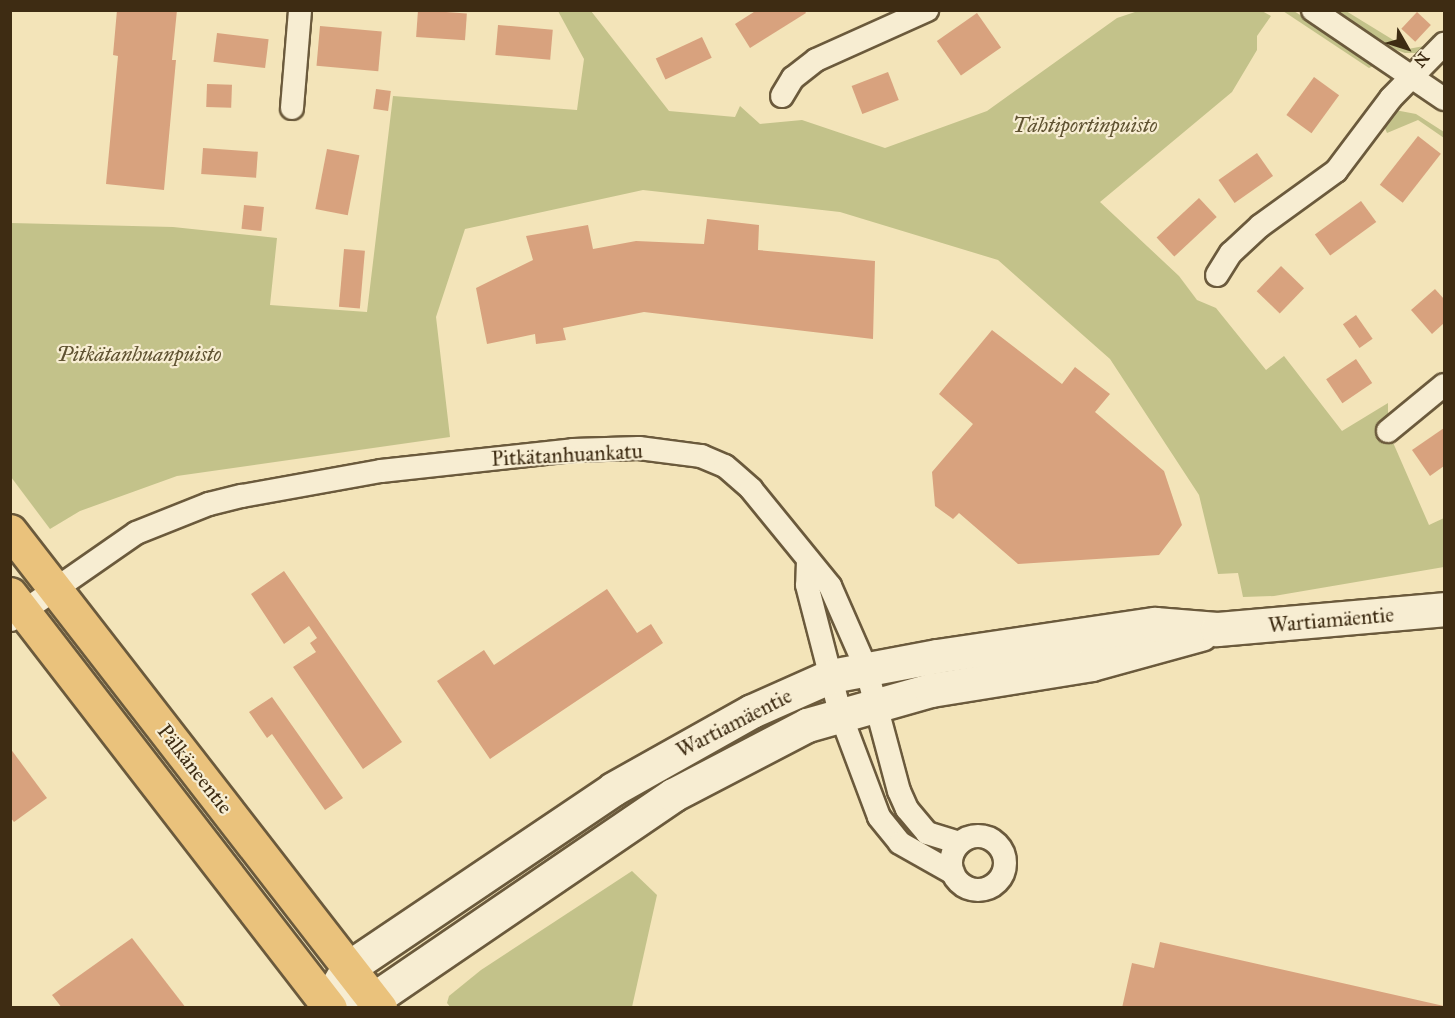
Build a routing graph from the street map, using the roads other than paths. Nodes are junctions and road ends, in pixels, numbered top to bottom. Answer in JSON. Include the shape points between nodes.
{"nodes":[{"id":1,"x":300,"y":10,"type":"edge"},
{"id":2,"x":927,"y":10,"type":"edge"},
{"id":3,"x":1313,"y":10,"type":"edge"},
{"id":4,"x":1444,"y":44,"type":"edge"},
{"id":5,"x":1411,"y":76,"type":"junction"},
{"id":6,"x":782,"y":96,"type":"dead end"},
{"id":7,"x":1444,"y":99,"type":"edge"},
{"id":8,"x":292,"y":108,"type":"dead end"},
{"id":9,"x":1217,"y":274,"type":"dead end"},
{"id":10,"x":1444,"y":386,"type":"edge"},
{"id":11,"x":1388,"y":431,"type":"dead end"},
{"id":12,"x":10,"y":531,"type":"edge"},
{"id":13,"x":808,"y":561,"type":"junction"},
{"id":14,"x":53,"y":588,"type":"junction"},
{"id":15,"x":15,"y":608,"type":"edge"},
{"id":16,"x":1444,"y":609,"type":"edge"},
{"id":17,"x":1217,"y":629,"type":"junction"},
{"id":18,"x":866,"y":668,"type":"junction"},
{"id":19,"x":831,"y":676,"type":"junction"},
{"id":20,"x":877,"y":704,"type":"junction"},
{"id":21,"x":840,"y":713,"type":"junction"},
{"id":22,"x":960,"y":843,"type":"junction"},
{"id":23,"x":953,"y":873,"type":"junction"},
{"id":24,"x":348,"y":968,"type":"junction"},
{"id":25,"x":377,"y":1004,"type":"edge"},
{"id":26,"x":328,"y":1005,"type":"edge"}],
"edges":[{"from":1,"to":8,"type":"street"},
{"from":2,"to":6,"type":"street","via":[[816,60],[793,78]]},
{"from":3,"to":5,"type":"street"},
{"from":4,"to":5,"type":"street"},
{"from":5,"to":7,"type":"street"},
{"from":5,"to":9,"type":"street","via":[[1336,171],[1260,226]]},
{"from":10,"to":11,"type":"street"},
{"from":12,"to":14,"type":"main road","name":"Pälkäneentie"},
{"from":13,"to":14,"type":"street","name":"Pitkätanhuankatu","via":[[779,519],[725,466],[680,452],[639,448],[573,450],[381,471],[209,504],[136,533]]},
{"from":13,"to":18,"type":"street","name":"Pitkätanhuankatu","via":[[830,586]]},
{"from":13,"to":19,"type":"street","via":[[807,585]]},
{"from":14,"to":15,"type":"street","name":"Pitkätanhuankatu"},
{"from":14,"to":24,"type":"main road","name":"Pälkäneentie"},
{"from":15,"to":26,"type":"main road","name":"Pälkäneentie"},
{"from":16,"to":17,"type":"main road","name":"Wartiamäentie"},
{"from":17,"to":18,"type":"main road","name":"Wartiamäentie","via":[[1155,624]]},
{"from":17,"to":20,"type":"main road","name":"Wartiamäentie","via":[[1091,664],[931,690]]},
{"from":18,"to":19,"type":"main road","name":"Wartiamäentie"},
{"from":18,"to":20,"type":"street","name":"Pitkätanhuankatu"},
{"from":19,"to":21,"type":"street"},
{"from":19,"to":24,"type":"main road","name":"Wartiamäentie","via":[[752,711],[613,789]]},
{"from":20,"to":21,"type":"main road","name":"Wartiamäentie"},
{"from":20,"to":22,"type":"street","name":"Pitkätanhuankatu","via":[[899,791],[916,823],[927,833]]},
{"from":21,"to":23,"type":"street","via":[[870,797],[886,828],[900,843]]},
{"from":21,"to":25,"type":"main road","name":"Wartiamäentie","via":[[807,724],[674,795]]},
{"from":22,"to":23,"type":"street","via":[[951,857]]},
{"from":22,"to":23,"type":"street","via":[[974,836],[991,839],[1003,851],[1004,871],[992,887],[978,891],[963,886]]},
{"from":24,"to":25,"type":"main road","name":"Pälkäneentie"},
{"from":24,"to":26,"type":"main road","name":"Wartiamäentie"},
{"from":25,"to":26,"type":"main road"}]}
